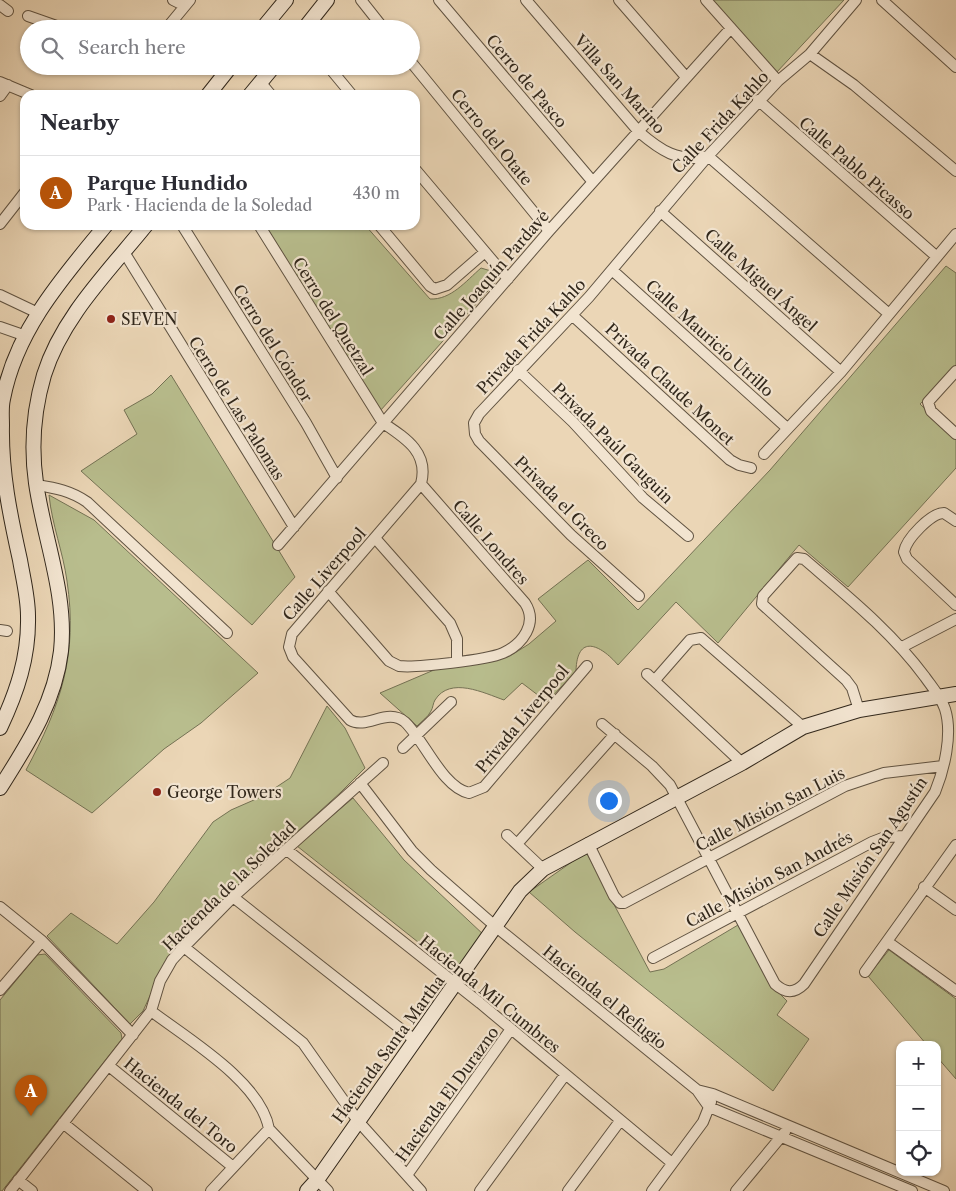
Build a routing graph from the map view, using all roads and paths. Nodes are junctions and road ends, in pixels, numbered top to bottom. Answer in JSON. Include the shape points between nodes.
{"nodes":[{"id":1,"x":173,"y":0,"type":"edge"},
{"id":2,"x":286,"y":0,"type":"edge"},
{"id":3,"x":327,"y":0,"type":"edge"},
{"id":4,"x":361,"y":0,"type":"edge"},
{"id":5,"x":439,"y":0,"type":"edge"},
{"id":6,"x":526,"y":0,"type":"edge"},
{"id":7,"x":619,"y":0,"type":"edge"},
{"id":8,"x":706,"y":0,"type":"edge"},
{"id":9,"x":856,"y":0,"type":"edge"},
{"id":10,"x":882,"y":0,"type":"edge"},
{"id":11,"x":187,"y":3,"type":"edge"},
{"id":12,"x":28,"y":16,"type":"dead end"},
{"id":13,"x":39,"y":20,"type":"edge"},
{"id":14,"x":173,"y":20,"type":"edge"},
{"id":15,"x":269,"y":20,"type":"edge"},
{"id":16,"x":311,"y":20,"type":"edge"},
{"id":17,"x":377,"y":20,"type":"edge"},
{"id":18,"x":731,"y":28,"type":"junction"},
{"id":19,"x":810,"y":54,"type":"junction"},
{"id":20,"x":956,"y":67,"type":"edge"},
{"id":21,"x":420,"y":73,"type":"edge"},
{"id":22,"x":224,"y":75,"type":"edge"},
{"id":23,"x":267,"y":75,"type":"edge"},
{"id":24,"x":335,"y":75,"type":"edge"},
{"id":25,"x":686,"y":77,"type":"junction"},
{"id":26,"x":778,"y":81,"type":"junction"},
{"id":27,"x":4,"y":83,"type":"edge"},
{"id":28,"x":261,"y":83,"type":"junction"},
{"id":29,"x":20,"y":90,"type":"edge"},
{"id":30,"x":212,"y":90,"type":"edge"},
{"id":31,"x":255,"y":90,"type":"edge"},
{"id":32,"x":267,"y":90,"type":"edge"},
{"id":33,"x":348,"y":90,"type":"edge"},
{"id":34,"x":0,"y":96,"type":"edge"},
{"id":35,"x":758,"y":100,"type":"junction"},
{"id":36,"x":639,"y":132,"type":"junction"},
{"id":37,"x":708,"y":156,"type":"junction"},
{"id":38,"x":956,"y":172,"type":"edge"},
{"id":39,"x":420,"y":176,"type":"edge"},
{"id":40,"x":593,"y":182,"type":"junction"},
{"id":41,"x":20,"y":198,"type":"edge"},
{"id":42,"x":660,"y":211,"type":"junction"},
{"id":43,"x":0,"y":224,"type":"edge"},
{"id":44,"x":102,"y":230,"type":"edge"},
{"id":45,"x":142,"y":230,"type":"edge"},
{"id":46,"x":185,"y":230,"type":"edge"},
{"id":47,"x":261,"y":230,"type":"edge"},
{"id":48,"x":383,"y":230,"type":"edge"},
{"id":49,"x":549,"y":231,"type":"junction"},
{"id":50,"x":956,"y":234,"type":"edge"},
{"id":51,"x":124,"y":252,"type":"junction"},
{"id":52,"x":485,"y":252,"type":"junction"},
{"id":53,"x":937,"y":257,"type":"junction"},
{"id":54,"x":612,"y":270,"type":"junction"},
{"id":55,"x":508,"y":279,"type":"junction"},
{"id":56,"x":0,"y":295,"type":"edge"},
{"id":57,"x":38,"y":313,"type":"junction"},
{"id":58,"x":889,"y":314,"type":"junction"},
{"id":59,"x":572,"y":315,"type":"junction"},
{"id":60,"x":0,"y":327,"type":"edge"},
{"id":61,"x":26,"y":336,"type":"junction"},
{"id":62,"x":518,"y":370,"type":"junction"},
{"id":63,"x":956,"y":371,"type":"edge"},
{"id":64,"x":841,"y":372,"type":"junction"},
{"id":65,"x":1,"y":400,"type":"edge"},
{"id":66,"x":383,"y":423,"type":"junction"},
{"id":67,"x":474,"y":423,"type":"joint"},
{"id":68,"x":787,"y":428,"type":"junction"},
{"id":69,"x":956,"y":434,"type":"edge"},
{"id":70,"x":764,"y":454,"type":"dead end"},
{"id":71,"x":751,"y":468,"type":"dead end"},
{"id":72,"x":337,"y":478,"type":"junction"},
{"id":73,"x":421,"y":484,"type":"junction"},
{"id":74,"x":2,"y":485,"type":"edge"},
{"id":75,"x":37,"y":485,"type":"junction"},
{"id":76,"x":956,"y":521,"type":"edge"},
{"id":77,"x":294,"y":527,"type":"junction"},
{"id":78,"x":688,"y":536,"type":"dead end"},
{"id":79,"x":375,"y":538,"type":"junction"},
{"id":80,"x":278,"y":545,"type":"dead end"},
{"id":81,"x":328,"y":591,"type":"junction"},
{"id":82,"x":639,"y":596,"type":"dead end"},
{"id":83,"x":956,"y":605,"type":"edge"},
{"id":84,"x":956,"y":619,"type":"edge"},
{"id":85,"x":227,"y":633,"type":"dead end"},
{"id":86,"x":902,"y":647,"type":"junction"},
{"id":87,"x":457,"y":660,"type":"junction"},
{"id":88,"x":587,"y":666,"type":"dead end"},
{"id":89,"x":956,"y":694,"type":"edge"},
{"id":90,"x":939,"y":697,"type":"junction"},
{"id":91,"x":451,"y":702,"type":"dead end"},
{"id":92,"x":859,"y":710,"type":"junction"},
{"id":93,"x":602,"y":724,"type":"dead end"},
{"id":94,"x":0,"y":728,"type":"edge"},
{"id":95,"x":803,"y":728,"type":"junction"},
{"id":96,"x":615,"y":734,"type":"junction"},
{"id":97,"x":417,"y":735,"type":"junction"},
{"id":98,"x":403,"y":748,"type":"dead end"},
{"id":99,"x":383,"y":762,"type":"dead end"},
{"id":100,"x":742,"y":763,"type":"junction"},
{"id":101,"x":943,"y":766,"type":"junction"},
{"id":102,"x":360,"y":783,"type":"junction"},
{"id":103,"x":0,"y":788,"type":"edge"},
{"id":104,"x":678,"y":797,"type":"junction"},
{"id":105,"x":507,"y":835,"type":"dead end"},
{"id":106,"x":903,"y":836,"type":"junction"},
{"id":107,"x":588,"y":843,"type":"junction"},
{"id":108,"x":517,"y":844,"type":"junction"},
{"id":109,"x":956,"y":845,"type":"edge"},
{"id":110,"x":287,"y":850,"type":"junction"},
{"id":111,"x":709,"y":858,"type":"junction"},
{"id":112,"x":543,"y":869,"type":"junction"},
{"id":113,"x":924,"y":887,"type":"junction"},
{"id":114,"x":233,"y":897,"type":"junction"},
{"id":115,"x":0,"y":907,"type":"edge"},
{"id":116,"x":956,"y":910,"type":"edge"},
{"id":117,"x":738,"y":912,"type":"junction"},
{"id":118,"x":495,"y":926,"type":"junction"},
{"id":119,"x":42,"y":941,"type":"junction"},
{"id":120,"x":888,"y":942,"type":"junction"},
{"id":121,"x":184,"y":948,"type":"junction"},
{"id":122,"x":653,"y":958,"type":"dead end"},
{"id":123,"x":866,"y":972,"type":"dead end"},
{"id":124,"x":456,"y":984,"type":"junction"},
{"id":125,"x":0,"y":990,"type":"edge"},
{"id":126,"x":956,"y":991,"type":"edge"},
{"id":127,"x":151,"y":1011,"type":"junction"},
{"id":128,"x":511,"y":1029,"type":"junction"},
{"id":129,"x":133,"y":1035,"type":"junction"},
{"id":130,"x":416,"y":1041,"type":"junction"},
{"id":131,"x":109,"y":1066,"type":"junction"},
{"id":132,"x":564,"y":1075,"type":"junction"},
{"id":133,"x":697,"y":1090,"type":"junction"},
{"id":134,"x":713,"y":1094,"type":"junction"},
{"id":135,"x":709,"y":1107,"type":"junction"},
{"id":136,"x":358,"y":1121,"type":"junction"},
{"id":137,"x":620,"y":1121,"type":"junction"},
{"id":138,"x":63,"y":1123,"type":"junction"},
{"id":139,"x":789,"y":1126,"type":"junction"},
{"id":140,"x":269,"y":1129,"type":"junction"},
{"id":141,"x":782,"y":1136,"type":"junction"},
{"id":142,"x":672,"y":1163,"type":"junction"},
{"id":143,"x":233,"y":1167,"type":"junction"},
{"id":144,"x":407,"y":1175,"type":"junction"},
{"id":145,"x":18,"y":1180,"type":"junction"},
{"id":146,"x":318,"y":1180,"type":"junction"},
{"id":147,"x":920,"y":1181,"type":"junction"},
{"id":148,"x":10,"y":1191,"type":"edge"},
{"id":149,"x":32,"y":1191,"type":"edge"},
{"id":150,"x":147,"y":1191,"type":"edge"},
{"id":151,"x":211,"y":1191,"type":"edge"},
{"id":152,"x":307,"y":1191,"type":"edge"},
{"id":153,"x":328,"y":1191,"type":"edge"},
{"id":154,"x":421,"y":1191,"type":"edge"},
{"id":155,"x":480,"y":1191,"type":"edge"},
{"id":156,"x":568,"y":1191,"type":"edge"},
{"id":157,"x":652,"y":1191,"type":"edge"},
{"id":158,"x":736,"y":1191,"type":"edge"},
{"id":159,"x":914,"y":1191,"type":"edge"},
{"id":160,"x":944,"y":1191,"type":"edge"}],
"edges":[{"from":1,"to":11,"type":"street"},
{"from":2,"to":15,"type":"main road"},
{"from":3,"to":16,"type":"main road"},
{"from":4,"to":17,"type":"street"},
{"from":5,"to":40,"type":"street","name":"Cerro de Pasco"},
{"from":6,"to":36,"type":"street","name":"Villa San Marino"},
{"from":7,"to":25,"type":"street"},
{"from":8,"to":18,"type":"street"},
{"from":9,"to":19,"type":"street","name":"Calle Frida Kahlo"},
{"from":10,"to":20,"type":"street"},
{"from":11,"to":14,"type":"street"},
{"from":12,"to":13,"type":"street"},
{"from":18,"to":25,"type":"street","name":"Calle Joaquín Pardavé"},
{"from":18,"to":26,"type":"street"},
{"from":19,"to":26,"type":"street","name":"Calle Frida Kahlo"},
{"from":19,"to":38,"type":"street","via":[[854,85]]},
{"from":21,"to":49,"type":"street","name":"Cerro del Otate"},
{"from":22,"to":30,"type":"main road"},
{"from":23,"to":28,"type":"main road"},
{"from":24,"to":33,"type":"street"},
{"from":25,"to":36,"type":"street","name":"Calle Joaquín Pardavé"},
{"from":26,"to":35,"type":"street","name":"Calle Frida Kahlo"},
{"from":27,"to":29,"type":"street"},
{"from":27,"to":34,"type":"street"},
{"from":28,"to":31,"type":"main road"},
{"from":28,"to":32,"type":"street"},
{"from":35,"to":37,"type":"street","name":"Calle Frida Kahlo"},
{"from":35,"to":53,"type":"street","name":"Calle Pablo Picasso"},
{"from":36,"to":37,"type":"street","name":"Villa San Marino","via":[[672,156],[688,159]]},
{"from":36,"to":40,"type":"street","name":"Calle Joaquín Pardavé"},
{"from":37,"to":42,"type":"street","name":"Calle Frida Kahlo"},
{"from":37,"to":58,"type":"street"},
{"from":39,"to":52,"type":"street"},
{"from":40,"to":49,"type":"street","name":"Calle Joaquín Pardavé"},
{"from":41,"to":43,"type":"street"},
{"from":42,"to":54,"type":"street","name":"Calle Frida Kahlo"},
{"from":42,"to":64,"type":"street","name":"Calle Miguel Ángel"},
{"from":44,"to":57,"type":"main road","via":[[54,288]]},
{"from":45,"to":51,"type":"main road"},
{"from":46,"to":72,"type":"street","name":"Cerro del Cóndor"},
{"from":47,"to":66,"type":"street","name":"Cerro del Quetzal"},
{"from":48,"to":52,"type":"street","via":[[435,289],[447,285]]},
{"from":49,"to":55,"type":"street","name":"Calle Joaquín Pardavé"},
{"from":50,"to":53,"type":"street"},
{"from":51,"to":75,"type":"main road","via":[[81,306],[49,360],[34,432]]},
{"from":51,"to":77,"type":"street","name":"Cerro de Las Palomas"},
{"from":52,"to":55,"type":"street"},
{"from":53,"to":58,"type":"street"},
{"from":54,"to":59,"type":"street","name":"Privada Frida Kahlo"},
{"from":54,"to":68,"type":"street","name":"Calle Mauricio Utrillo"},
{"from":55,"to":66,"type":"street","name":"Calle Joaquín Pardavé"},
{"from":56,"to":57,"type":"street"},
{"from":57,"to":61,"type":"main road"},
{"from":58,"to":64,"type":"street"},
{"from":59,"to":62,"type":"street","name":"Privada Frida Kahlo"},
{"from":59,"to":71,"type":"street","name":"Privada Claude Monet","via":[[730,460]]},
{"from":60,"to":61,"type":"street"},
{"from":61,"to":65,"type":"main road"},
{"from":62,"to":67,"type":"street","name":"Privada Frida Kahlo"},
{"from":62,"to":78,"type":"street","name":"Privada Paúl Gauguin","via":[[573,422],[644,498]]},
{"from":63,"to":69,"type":"street","via":[[928,400],[931,411]]},
{"from":64,"to":68,"type":"street"},
{"from":65,"to":74,"type":"main road"},
{"from":66,"to":72,"type":"street","name":"Calle Joaquín Pardavé"},
{"from":66,"to":73,"type":"street","via":[[418,452],[423,467]]},
{"from":67,"to":82,"type":"street","name":"Privada el Greco","via":[[479,441],[571,535]]},
{"from":68,"to":70,"type":"street"},
{"from":72,"to":77,"type":"street","name":"Calle Joaquín Pardavé"},
{"from":73,"to":79,"type":"street","name":"Calle Liverpool"},
{"from":73,"to":87,"type":"street","name":"Calle Londres","via":[[529,610],[531,623],[524,636],[503,653],[487,658]]},
{"from":74,"to":94,"type":"main road","via":[[26,591],[28,614],[23,670]]},
{"from":75,"to":85,"type":"street","via":[[59,488],[87,502]]},
{"from":75,"to":103,"type":"main road","via":[[60,598],[61,651],[46,708]]},
{"from":76,"to":83,"type":"street","via":[[949,515],[938,513],[929,518],[907,543],[904,552],[906,559]]},
{"from":77,"to":80,"type":"street","name":"Calle Joaquín Pardavé"},
{"from":79,"to":81,"type":"street","name":"Calle Liverpool"},
{"from":79,"to":87,"type":"street","via":[[450,624],[456,639]]},
{"from":81,"to":87,"type":"street","via":[[393,664],[407,667]]},
{"from":81,"to":97,"type":"street","name":"Calle Liverpool","via":[[292,634],[289,647],[293,657],[350,720],[358,723],[392,716]]},
{"from":84,"to":86,"type":"street"},
{"from":86,"to":90,"type":"street","name":"Calle Misión San Agustín"},
{"from":86,"to":92,"type":"street","name":"Calle Misión San Agustín","via":[[857,604],[800,558],[764,596],[762,604],[846,680]]},
{"from":88,"to":97,"type":"street","name":"Privada Liverpool","via":[[484,787],[477,791],[469,793],[456,787]]},
{"from":89,"to":90,"type":"main road","name":"Hacienda Santa Martha"},
{"from":90,"to":92,"type":"main road","name":"Hacienda Santa Martha"},
{"from":90,"to":101,"type":"street","name":"Calle Misión San Agustín","via":[[947,718],[948,737]]},
{"from":91,"to":97,"type":"street"},
{"from":92,"to":95,"type":"main road","name":"Hacienda Santa Martha"},
{"from":93,"to":96,"type":"street"},
{"from":95,"to":100,"type":"main road","name":"Hacienda Santa Martha"},
{"from":95,"to":100,"type":"street","via":[[701,638],[690,640],[651,677]]},
{"from":96,"to":104,"type":"street","via":[[662,776]]},
{"from":96,"to":108,"type":"street"},
{"from":97,"to":98,"type":"street"},
{"from":99,"to":102,"type":"street","name":"Hacienda de la Soledad"},
{"from":100,"to":104,"type":"main road","name":"Hacienda Santa Martha"},
{"from":101,"to":106,"type":"street","name":"Calle Misión San Agustín","via":[[935,792]]},
{"from":101,"to":111,"type":"street","name":"Calle Misión San Luis","via":[[864,778]]},
{"from":102,"to":110,"type":"street","name":"Hacienda de la Soledad"},
{"from":102,"to":118,"type":"street","via":[[412,851]]},
{"from":104,"to":107,"type":"main road","name":"Hacienda Santa Martha"},
{"from":104,"to":111,"type":"street"},
{"from":105,"to":108,"type":"street"},
{"from":106,"to":117,"type":"street","name":"Calle Misión San Andrés","via":[[872,842]]},
{"from":106,"to":117,"type":"street","name":"Calle Misión San Agustín","via":[[804,984],[792,992],[776,984]]},
{"from":107,"to":111,"type":"street","name":"Calle Misión San Luis","via":[[620,903],[630,901]]},
{"from":107,"to":112,"type":"main road","name":"Hacienda Santa Martha"},
{"from":108,"to":112,"type":"street"},
{"from":109,"to":113,"type":"street"},
{"from":110,"to":114,"type":"street","name":"Hacienda de la Soledad"},
{"from":110,"to":124,"type":"street","name":"Hacienda Mil Cumbres"},
{"from":111,"to":117,"type":"street"},
{"from":112,"to":118,"type":"main road","name":"Hacienda Santa Martha","via":[[520,892]]},
{"from":113,"to":116,"type":"street"},
{"from":113,"to":120,"type":"street"},
{"from":114,"to":121,"type":"street","name":"Hacienda de la Soledad"},
{"from":114,"to":130,"type":"street"},
{"from":115,"to":119,"type":"street"},
{"from":117,"to":122,"type":"street","name":"Calle Misión San Andrés"},
{"from":118,"to":124,"type":"main road","name":"Hacienda Santa Martha"},
{"from":118,"to":133,"type":"street","name":"Hacienda el Refugio"},
{"from":119,"to":125,"type":"street"},
{"from":119,"to":129,"type":"street"},
{"from":120,"to":123,"type":"street"},
{"from":120,"to":126,"type":"street"},
{"from":121,"to":127,"type":"street","name":"Hacienda de la Soledad","via":[[160,980]]},
{"from":121,"to":136,"type":"street","via":[[294,1034]]},
{"from":124,"to":128,"type":"street","name":"Hacienda Mil Cumbres"},
{"from":124,"to":130,"type":"main road","name":"Hacienda Santa Martha"},
{"from":127,"to":129,"type":"street","name":"Hacienda de la Soledad"},
{"from":127,"to":140,"type":"street","via":[[247,1086],[262,1106]]},
{"from":128,"to":132,"type":"street","name":"Hacienda Mil Cumbres"},
{"from":128,"to":144,"type":"street","name":"Hacienda El Durazno"},
{"from":129,"to":131,"type":"street","name":"Hacienda de la Soledad"},
{"from":130,"to":136,"type":"main road","name":"Hacienda Santa Martha"},
{"from":131,"to":138,"type":"street","name":"Hacienda de la Soledad"},
{"from":131,"to":143,"type":"street","name":"Hacienda del Toro"},
{"from":132,"to":137,"type":"street","name":"Hacienda Mil Cumbres"},
{"from":132,"to":155,"type":"street"},
{"from":133,"to":134,"type":"street","name":"Hacienda el Refugio"},
{"from":133,"to":135,"type":"street","name":"Hacienda el Refugio"},
{"from":134,"to":135,"type":"street"},
{"from":134,"to":139,"type":"street","name":"Hacienda el Refugio"},
{"from":135,"to":141,"type":"street"},
{"from":135,"to":142,"type":"street","via":[[703,1122]]},
{"from":136,"to":144,"type":"street"},
{"from":136,"to":146,"type":"main road","name":"Hacienda Santa Martha"},
{"from":137,"to":142,"type":"street","name":"Hacienda Mil Cumbres"},
{"from":137,"to":156,"type":"street"},
{"from":138,"to":145,"type":"street","name":"Hacienda de la Soledad"},
{"from":138,"to":150,"type":"street"},
{"from":139,"to":141,"type":"street"},
{"from":139,"to":147,"type":"street","name":"Hacienda el Refugio"},
{"from":140,"to":143,"type":"street"},
{"from":140,"to":146,"type":"street"},
{"from":141,"to":158,"type":"street"},
{"from":141,"to":159,"type":"street"},
{"from":142,"to":157,"type":"street"},
{"from":143,"to":151,"type":"street"},
{"from":144,"to":154,"type":"street"},
{"from":145,"to":148,"type":"street","name":"Hacienda de la Soledad"},
{"from":145,"to":149,"type":"street"},
{"from":146,"to":152,"type":"main road","name":"Hacienda Santa Martha"},
{"from":146,"to":153,"type":"street"},
{"from":147,"to":159,"type":"street"},
{"from":147,"to":160,"type":"street","name":"Hacienda el Refugio"}]}
